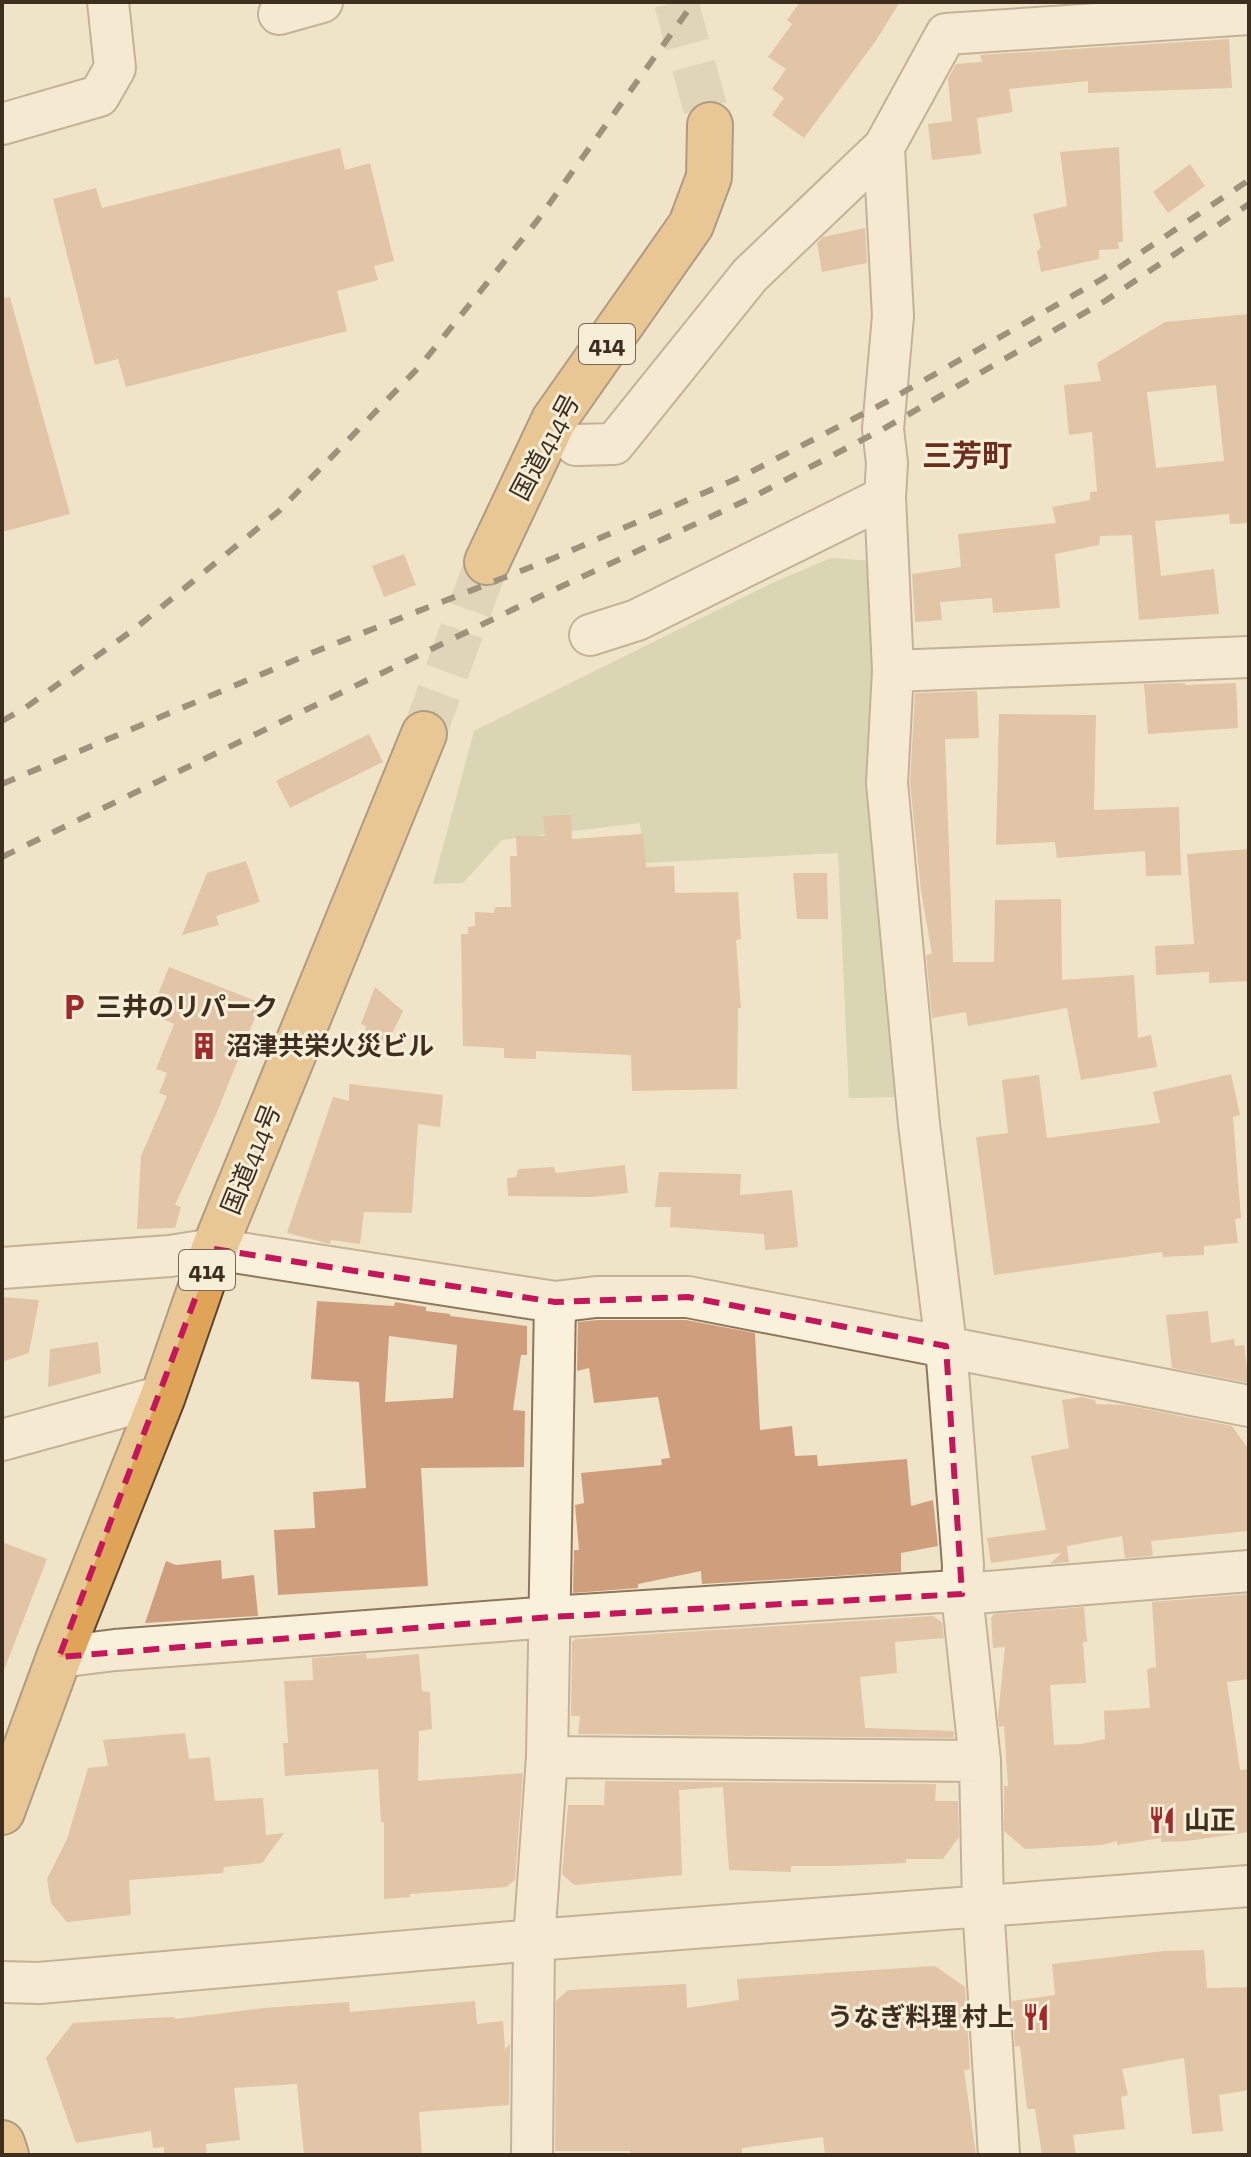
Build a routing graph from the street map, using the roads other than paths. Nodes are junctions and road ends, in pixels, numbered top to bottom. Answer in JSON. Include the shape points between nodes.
{"nodes":[{"id":1,"x":108,"y":2,"type":"edge"},
{"id":2,"x":322,"y":2,"type":"edge"},
{"id":3,"x":279,"y":14,"type":"dead end"},
{"id":4,"x":1249,"y":14,"type":"edge"},
{"id":5,"x":2,"y":124,"type":"edge"},
{"id":6,"x":710,"y":125,"type":"tunnel mouth"},
{"id":7,"x":884,"y":147,"type":"junction"},
{"id":8,"x":576,"y":445,"type":"dead end"},
{"id":9,"x":885,"y":497,"type":"junction"},
{"id":10,"x":487,"y":562,"type":"tunnel mouth"},
{"id":11,"x":590,"y":635,"type":"dead end"},
{"id":12,"x":1249,"y":657,"type":"edge"},
{"id":13,"x":893,"y":671,"type":"junction"},
{"id":14,"x":424,"y":734,"type":"tunnel mouth"},
{"id":15,"x":214,"y":1249,"type":"junction"},
{"id":16,"x":2,"y":1268,"type":"edge"},
{"id":17,"x":555,"y":1302,"type":"junction"},
{"id":18,"x":946,"y":1346,"type":"junction"},
{"id":19,"x":163,"y":1396,"type":"junction"},
{"id":20,"x":1249,"y":1406,"type":"edge"},
{"id":21,"x":2,"y":1440,"type":"edge"},
{"id":22,"x":1249,"y":1571,"type":"edge"},
{"id":23,"x":962,"y":1594,"type":"junction"},
{"id":24,"x":551,"y":1617,"type":"junction"},
{"id":25,"x":59,"y":1657,"type":"junction"},
{"id":26,"x":547,"y":1757,"type":"junction"},
{"id":27,"x":980,"y":1761,"type":"junction"},
{"id":28,"x":2,"y":1812,"type":"edge"},
{"id":29,"x":1249,"y":1886,"type":"edge"},
{"id":30,"x":983,"y":1905,"type":"junction"},
{"id":31,"x":534,"y":1940,"type":"junction"},
{"id":32,"x":2,"y":1982,"type":"edge"},
{"id":33,"x":2,"y":2143,"type":"edge"},
{"id":34,"x":6,"y":2155,"type":"edge"},
{"id":35,"x":532,"y":2155,"type":"edge"},
{"id":36,"x":999,"y":2155,"type":"edge"}],
"edges":[{"from":1,"to":5,"type":"street","via":[[115,68],[99,96]]},
{"from":2,"to":3,"type":"street"},
{"from":4,"to":7,"type":"street","via":[[946,34]]},
{"from":6,"to":10,"type":"highway","name":"国道414号","number":"414","via":[[709,177],[691,225],[554,420]]},
{"from":7,"to":8,"type":"street","via":[[750,275],[614,444]]},
{"from":7,"to":9,"type":"street","via":[[893,316],[883,429]]},
{"from":9,"to":11,"type":"street","via":[[637,620]]},
{"from":9,"to":13,"type":"street"},
{"from":12,"to":13,"type":"street"},
{"from":13,"to":18,"type":"street","via":[[887,783]]},
{"from":14,"to":15,"type":"highway","name":"国道414号","number":"414"},
{"from":15,"to":16,"type":"street"},
{"from":15,"to":17,"type":"street"},
{"from":15,"to":19,"type":"highway","name":"国道414号","number":"414"},
{"from":17,"to":18,"type":"street","via":[[688,1297]]},
{"from":17,"to":24,"type":"street"},
{"from":18,"to":20,"type":"street"},
{"from":18,"to":23,"type":"street"},
{"from":19,"to":21,"type":"street"},
{"from":19,"to":25,"type":"highway","name":"国道414号","number":"414"},
{"from":22,"to":23,"type":"street"},
{"from":23,"to":24,"type":"street"},
{"from":23,"to":27,"type":"street"},
{"from":24,"to":25,"type":"street"},
{"from":24,"to":26,"type":"street"},
{"from":25,"to":28,"type":"highway","name":"国道414号","number":"414"},
{"from":26,"to":27,"type":"street"},
{"from":26,"to":31,"type":"street"},
{"from":27,"to":30,"type":"street"},
{"from":29,"to":30,"type":"street"},
{"from":30,"to":31,"type":"street"},
{"from":30,"to":36,"type":"street"},
{"from":31,"to":32,"type":"street"},
{"from":31,"to":35,"type":"street"},
{"from":33,"to":34,"type":"highway"}]}
